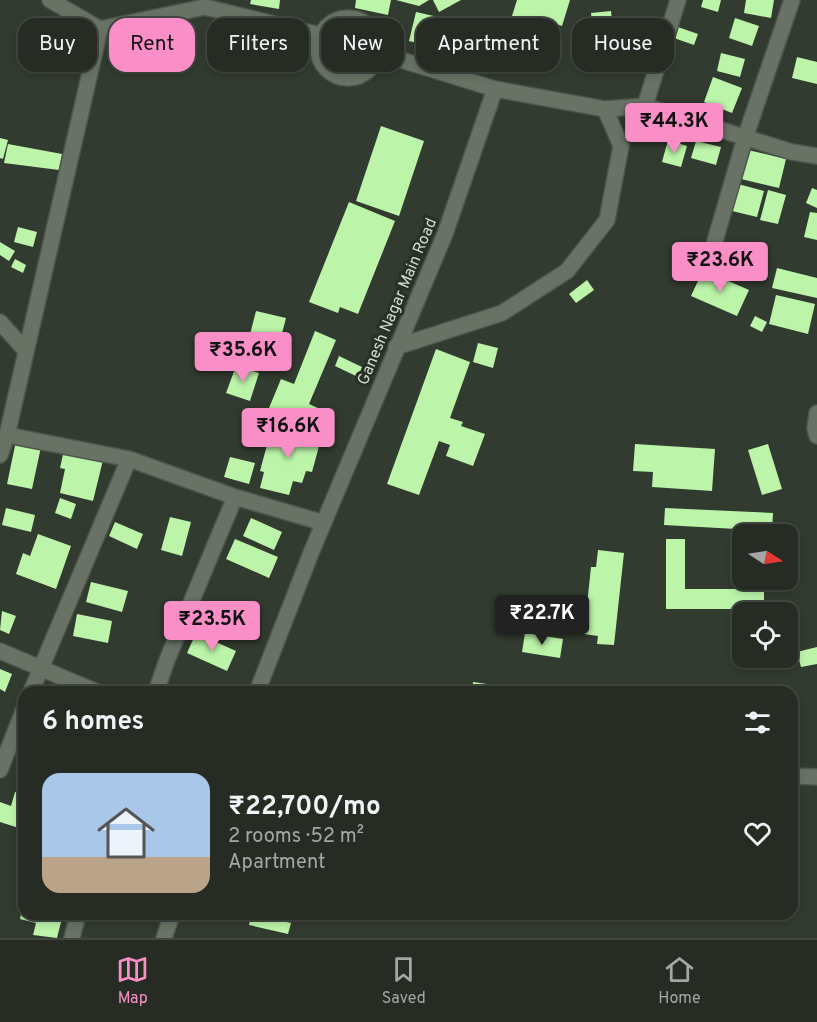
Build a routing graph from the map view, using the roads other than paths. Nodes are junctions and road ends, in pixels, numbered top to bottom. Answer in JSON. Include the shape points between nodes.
{"nodes":[{"id":1,"x":50,"y":0,"type":"edge"},
{"id":2,"x":678,"y":0,"type":"edge"},
{"id":3,"x":792,"y":0,"type":"edge"},
{"id":4,"x":100,"y":29,"type":"junction"},
{"id":5,"x":320,"y":35,"type":"joint"},
{"id":6,"x":321,"y":61,"type":"edge"},
{"id":7,"x":404,"y":61,"type":"edge"},
{"id":8,"x":331,"y":72,"type":"edge"},
{"id":9,"x":366,"y":72,"type":"edge"},
{"id":10,"x":495,"y":89,"type":"junction"},
{"id":11,"x":645,"y":106,"type":"junction"},
{"id":12,"x":605,"y":109,"type":"junction"},
{"id":13,"x":745,"y":138,"type":"junction"},
{"id":14,"x":817,"y":156,"type":"edge"},
{"id":15,"x":710,"y":258,"type":"dead end"},
{"id":16,"x":0,"y":322,"type":"edge"},
{"id":17,"x":396,"y":347,"type":"junction"},
{"id":18,"x":26,"y":351,"type":"junction"},
{"id":19,"x":817,"y":413,"type":"edge"},
{"id":20,"x":817,"y":436,"type":"edge"},
{"id":21,"x":3,"y":437,"type":"edge"},
{"id":22,"x":0,"y":455,"type":"edge"},
{"id":23,"x":129,"y":459,"type":"junction"},
{"id":24,"x":235,"y":497,"type":"junction"},
{"id":25,"x":324,"y":523,"type":"junction"},
{"id":26,"x":0,"y":651,"type":"edge"},
{"id":27,"x":41,"y":668,"type":"junction"},
{"id":28,"x":34,"y":686,"type":"edge"},
{"id":29,"x":83,"y":686,"type":"edge"},
{"id":30,"x":158,"y":686,"type":"edge"},
{"id":31,"x":259,"y":686,"type":"edge"},
{"id":32,"x":18,"y":724,"type":"edge"},
{"id":33,"x":0,"y":770,"type":"edge"},
{"id":34,"x":798,"y":776,"type":"edge"},
{"id":35,"x":817,"y":777,"type":"edge"},
{"id":36,"x":76,"y":920,"type":"edge"},
{"id":37,"x":170,"y":920,"type":"edge"},
{"id":38,"x":72,"y":938,"type":"edge"},
{"id":39,"x":164,"y":938,"type":"edge"}],
"edges":[{"from":1,"to":4,"type":"street"},
{"from":2,"to":11,"type":"street"},
{"from":3,"to":13,"type":"street"},
{"from":4,"to":5,"type":"street","via":[[205,7]]},
{"from":4,"to":18,"type":"street"},
{"from":5,"to":6,"type":"street"},
{"from":7,"to":10,"type":"street"},
{"from":8,"to":9,"type":"street","via":[[347,79]]},
{"from":10,"to":12,"type":"street"},
{"from":10,"to":17,"type":"street","name":"Ganesh Nagar Main Road","via":[[445,234]]},
{"from":11,"to":12,"type":"street"},
{"from":11,"to":13,"type":"street"},
{"from":12,"to":17,"type":"street","via":[[621,146],[608,220],[567,271],[502,313]]},
{"from":13,"to":14,"type":"street"},
{"from":13,"to":15,"type":"street"},
{"from":16,"to":18,"type":"street"},
{"from":17,"to":25,"type":"street","name":"Ganesh Nagar Main Road"},
{"from":18,"to":21,"type":"street"},
{"from":19,"to":20,"type":"street"},
{"from":21,"to":22,"type":"street"},
{"from":21,"to":23,"type":"street"},
{"from":23,"to":24,"type":"street"},
{"from":23,"to":27,"type":"street"},
{"from":24,"to":25,"type":"street"},
{"from":24,"to":30,"type":"street"},
{"from":25,"to":31,"type":"street","name":"Ganesh Nagar Main Road"},
{"from":26,"to":27,"type":"street"},
{"from":27,"to":28,"type":"street"},
{"from":27,"to":29,"type":"street"},
{"from":32,"to":33,"type":"street"},
{"from":34,"to":35,"type":"street"},
{"from":36,"to":38,"type":"street"},
{"from":37,"to":39,"type":"street"}]}
